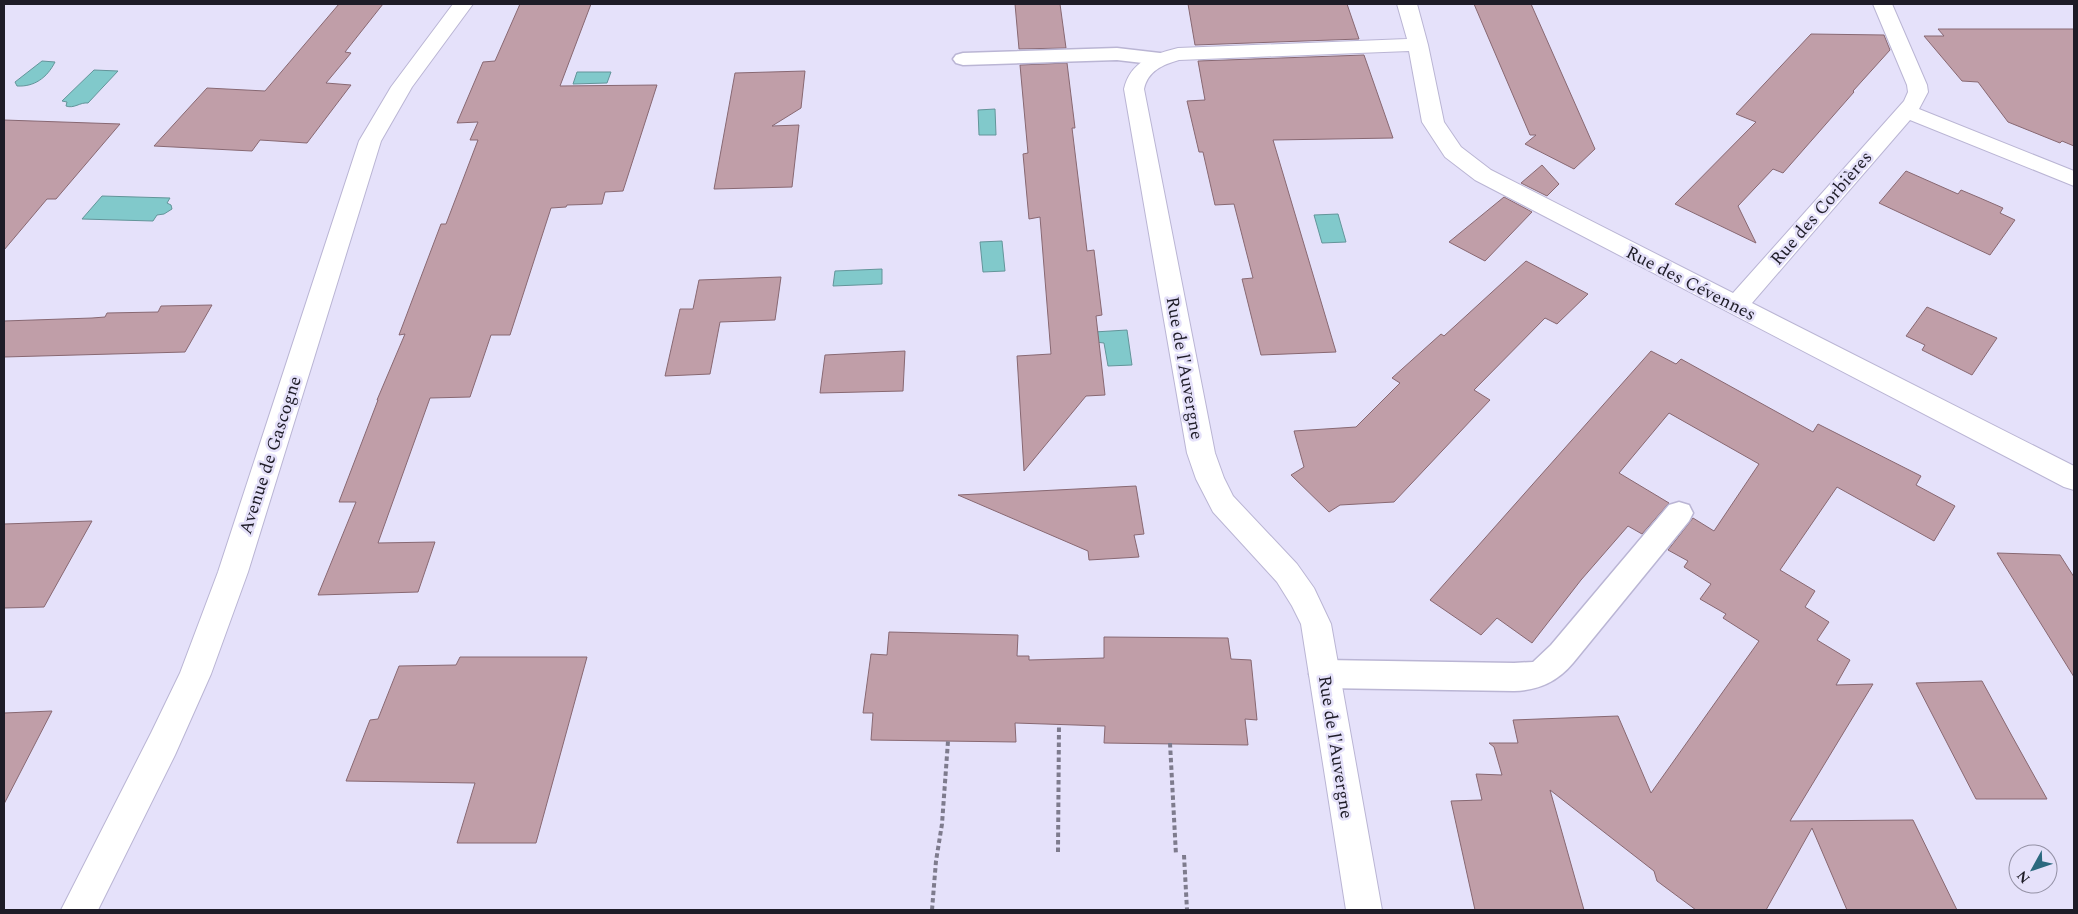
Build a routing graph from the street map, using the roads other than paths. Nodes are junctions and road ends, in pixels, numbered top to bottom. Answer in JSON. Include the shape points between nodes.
{"nodes":[{"id":1,"x":463,"y":4,"type":"edge"},
{"id":2,"x":1407,"y":4,"type":"edge"},
{"id":3,"x":1882,"y":4,"type":"edge"},
{"id":4,"x":1418,"y":45,"type":"junction"},
{"id":5,"x":962,"y":59,"type":"dead end"},
{"id":6,"x":1160,"y":60,"type":"junction"},
{"id":7,"x":1906,"y":111,"type":"junction"},
{"id":8,"x":2074,"y":179,"type":"edge"},
{"id":9,"x":1735,"y":306,"type":"junction"},
{"id":10,"x":2074,"y":479,"type":"edge"},
{"id":11,"x":1679,"y":513,"type":"dead end"},
{"id":12,"x":1324,"y":674,"type":"junction"},
{"id":13,"x":78,"y":910,"type":"edge"},
{"id":14,"x":1364,"y":910,"type":"edge"}],
"edges":[{"from":1,"to":13,"type":"street","name":"Avenue de Gascogne","via":[[411,72],[370,141],[233,572],[195,674]]},
{"from":2,"to":4,"type":"street","name":"Rue des Cévennes"},
{"from":3,"to":7,"type":"street","name":"Rue des Corbières","via":[[1917,84],[1915,98]]},
{"from":4,"to":6,"type":"street","name":"Rue de l'Auvergne","via":[[1189,52]]},
{"from":4,"to":9,"type":"street","name":"Rue des Cévennes","via":[[1433,122],[1445,141],[1470,166]]},
{"from":5,"to":6,"type":"lane","via":[[1117,54]]},
{"from":6,"to":12,"type":"street","name":"Rue de l'Auvergne","via":[[1139,74],[1134,89],[1201,454],[1222,504],[1268,551],[1303,596],[1316,624]]},
{"from":7,"to":8,"type":"street"},
{"from":7,"to":9,"type":"street","name":"Rue des Corbières"},
{"from":9,"to":10,"type":"street","name":"Rue des Cévennes"},
{"from":11,"to":12,"type":"lane","via":[[1551,667],[1540,674],[1514,677]]},
{"from":12,"to":14,"type":"street","name":"Rue de l'Auvergne"}]}
